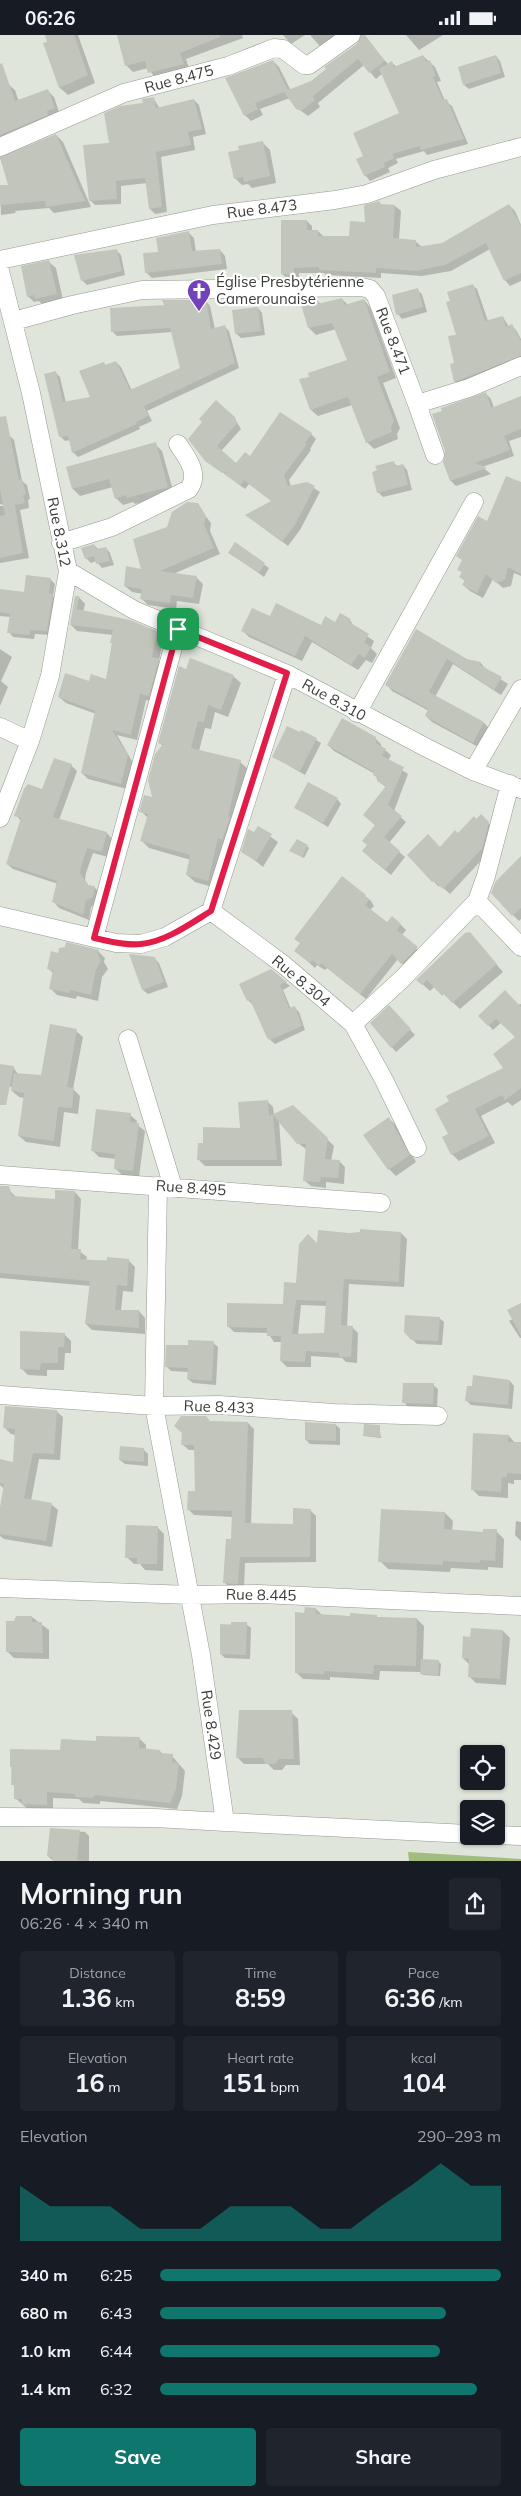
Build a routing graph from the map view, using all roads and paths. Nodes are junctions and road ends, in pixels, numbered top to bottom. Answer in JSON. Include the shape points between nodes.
{"nodes":[{"id":1,"x":351,"y":35,"type":"edge"},
{"id":2,"x":0,"y":147,"type":"edge"},
{"id":3,"x":521,"y":147,"type":"edge"},
{"id":4,"x":0,"y":260,"type":"edge"},
{"id":5,"x":0,"y":271,"type":"edge"},
{"id":6,"x":14,"y":321,"type":"junction"},
{"id":7,"x":521,"y":366,"type":"edge"},
{"id":8,"x":417,"y":403,"type":"junction"},
{"id":9,"x":178,"y":444,"type":"dead end"},
{"id":10,"x":435,"y":455,"type":"dead end"},
{"id":11,"x":474,"y":502,"type":"dead end"},
{"id":12,"x":61,"y":543,"type":"junction"},
{"id":13,"x":68,"y":571,"type":"junction"},
{"id":14,"x":178,"y":629,"type":"junction"},
{"id":15,"x":287,"y":673,"type":"junction"},
{"id":16,"x":521,"y":689,"type":"edge"},
{"id":17,"x":357,"y":713,"type":"junction"},
{"id":18,"x":0,"y":727,"type":"edge"},
{"id":19,"x":30,"y":741,"type":"junction"},
{"id":20,"x":473,"y":771,"type":"junction"},
{"id":21,"x":515,"y":787,"type":"edge"},
{"id":22,"x":0,"y":818,"type":"edge"},
{"id":23,"x":477,"y":901,"type":"junction"},
{"id":24,"x":211,"y":911,"type":"junction"},
{"id":25,"x":0,"y":916,"type":"edge"},
{"id":26,"x":94,"y":938,"type":"junction"},
{"id":27,"x":521,"y":947,"type":"edge"},
{"id":28,"x":353,"y":1024,"type":"junction"},
{"id":29,"x":128,"y":1039,"type":"dead end"},
{"id":30,"x":417,"y":1148,"type":"dead end"},
{"id":31,"x":0,"y":1175,"type":"edge"},
{"id":32,"x":165,"y":1186,"type":"junction"},
{"id":33,"x":381,"y":1203,"type":"dead end"},
{"id":34,"x":0,"y":1395,"type":"edge"},
{"id":35,"x":154,"y":1406,"type":"junction"},
{"id":36,"x":438,"y":1416,"type":"dead end"},
{"id":37,"x":0,"y":1588,"type":"edge"},
{"id":38,"x":190,"y":1595,"type":"junction"},
{"id":39,"x":521,"y":1606,"type":"edge"},
{"id":40,"x":0,"y":1817,"type":"edge"},
{"id":41,"x":225,"y":1822,"type":"junction"},
{"id":42,"x":460,"y":1834,"type":"edge"},
{"id":43,"x":505,"y":1835,"type":"edge"},
{"id":44,"x":521,"y":1836,"type":"edge"}],
"edges":[{"from":1,"to":2,"type":"street","name":"Rue 8.475","via":[[308,65],[283,49],[274,48],[228,66],[124,93]]},
{"from":3,"to":4,"type":"street","name":"Rue 8.473","via":[[434,170],[368,194],[213,215]]},
{"from":5,"to":6,"type":"street","name":"Rue 8.312"},
{"from":6,"to":8,"type":"street","name":"Rue 8.471","via":[[142,290],[361,287],[370,289],[376,296]]},
{"from":6,"to":12,"type":"street","name":"Rue 8.312"},
{"from":7,"to":8,"type":"street","via":[[469,388]]},
{"from":8,"to":10,"type":"street","name":"Rue 8.471"},
{"from":9,"to":12,"type":"street","via":[[194,471],[189,489],[112,527]]},
{"from":11,"to":17,"type":"street"},
{"from":12,"to":13,"type":"street","name":"Rue 8.312"},
{"from":13,"to":14,"type":"street","name":"Rue 8.310","via":[[126,607]]},
{"from":13,"to":19,"type":"street","name":"Rue 8.312","via":[[50,676]]},
{"from":14,"to":15,"type":"street","name":"Rue 8.310"},
{"from":14,"to":26,"type":"street"},
{"from":15,"to":17,"type":"street","name":"Rue 8.310"},
{"from":15,"to":24,"type":"street"},
{"from":16,"to":20,"type":"street"},
{"from":17,"to":20,"type":"street","name":"Rue 8.310"},
{"from":18,"to":19,"type":"street"},
{"from":19,"to":22,"type":"street","name":"Rue 8.312"},
{"from":20,"to":21,"type":"street","name":"Rue 8.310"},
{"from":21,"to":23,"type":"street"},
{"from":23,"to":27,"type":"street"},
{"from":23,"to":28,"type":"street","via":[[402,979]]},
{"from":24,"to":26,"type":"street","via":[[165,937],[141,945]]},
{"from":24,"to":28,"type":"street","name":"Rue 8.304","via":[[284,965]]},
{"from":25,"to":26,"type":"street"},
{"from":28,"to":30,"type":"street"},
{"from":29,"to":32,"type":"street","name":"Rue 8.429"},
{"from":31,"to":32,"type":"street","name":"Rue 8.495"},
{"from":32,"to":33,"type":"street","name":"Rue 8.495"},
{"from":32,"to":35,"type":"street","name":"Rue 8.429"},
{"from":34,"to":35,"type":"street","name":"Rue 8.433"},
{"from":35,"to":36,"type":"street","name":"Rue 8.433","via":[[219,1405]]},
{"from":35,"to":38,"type":"street","name":"Rue 8.429"},
{"from":37,"to":38,"type":"street","name":"Rue 8.445"},
{"from":38,"to":39,"type":"street","name":"Rue 8.445","via":[[260,1594]]},
{"from":38,"to":41,"type":"street","name":"Rue 8.429"},
{"from":40,"to":41,"type":"street"},
{"from":41,"to":42,"type":"street"},
{"from":43,"to":44,"type":"street"}]}
